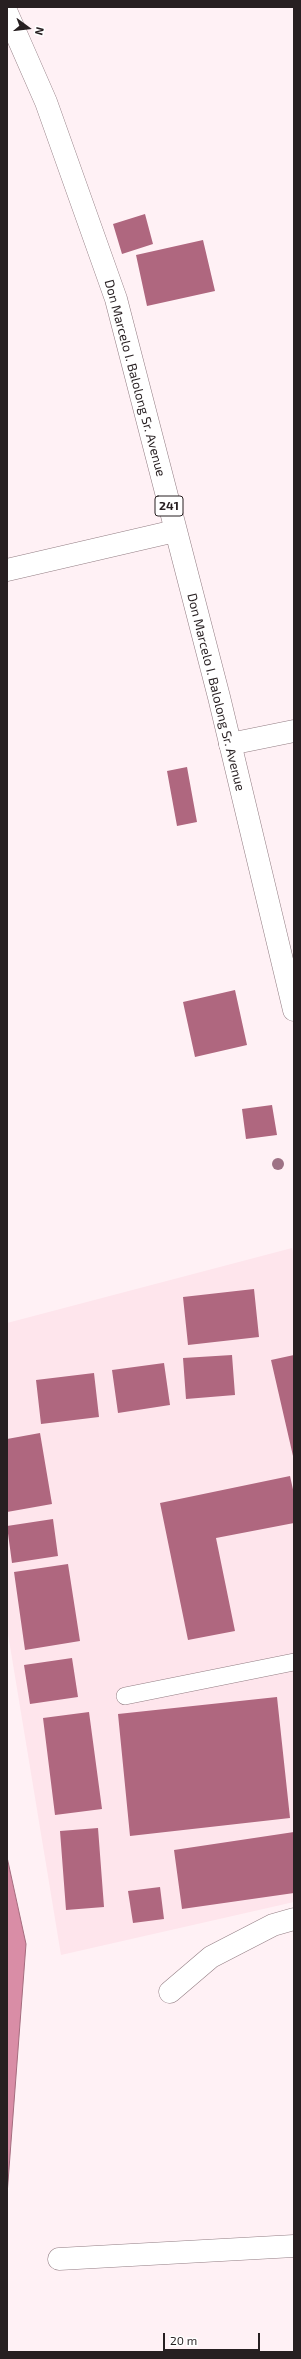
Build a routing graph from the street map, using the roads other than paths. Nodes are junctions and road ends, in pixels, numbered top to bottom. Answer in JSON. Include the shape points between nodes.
{"nodes":[{"id":1,"x":7,"y":13,"type":"edge"},
{"id":2,"x":175,"y":531,"type":"junction"},
{"id":3,"x":7,"y":570,"type":"edge"},
{"id":4,"x":294,"y":731,"type":"edge"},
{"id":5,"x":230,"y":744,"type":"junction"},
{"id":6,"x":294,"y":1010,"type":"edge"},
{"id":7,"x":294,"y":1662,"type":"edge"},
{"id":8,"x":125,"y":1696,"type":"dead end"},
{"id":9,"x":294,"y":1919,"type":"edge"},
{"id":10,"x":170,"y":1992,"type":"dead end"},
{"id":11,"x":294,"y":2246,"type":"edge"},
{"id":12,"x":59,"y":2259,"type":"dead end"}],
"edges":[{"from":1,"to":2,"type":"main road","name":"Don Marcelo I. Balolong Sr. Avenue","number":"241","via":[[46,102],[116,299]]},
{"from":2,"to":3,"type":"main road"},
{"from":2,"to":5,"type":"main road","name":"Don Marcelo I. Balolong Sr. Avenue","number":"241"},
{"from":4,"to":5,"type":"main road"},
{"from":5,"to":6,"type":"main road","name":"Don Marcelo I. Balolong Sr. Avenue","number":"241"},
{"from":7,"to":8,"type":"lane"},
{"from":9,"to":10,"type":"main road","via":[[273,1925],[211,1958]]},
{"from":11,"to":12,"type":"main road"}]}
